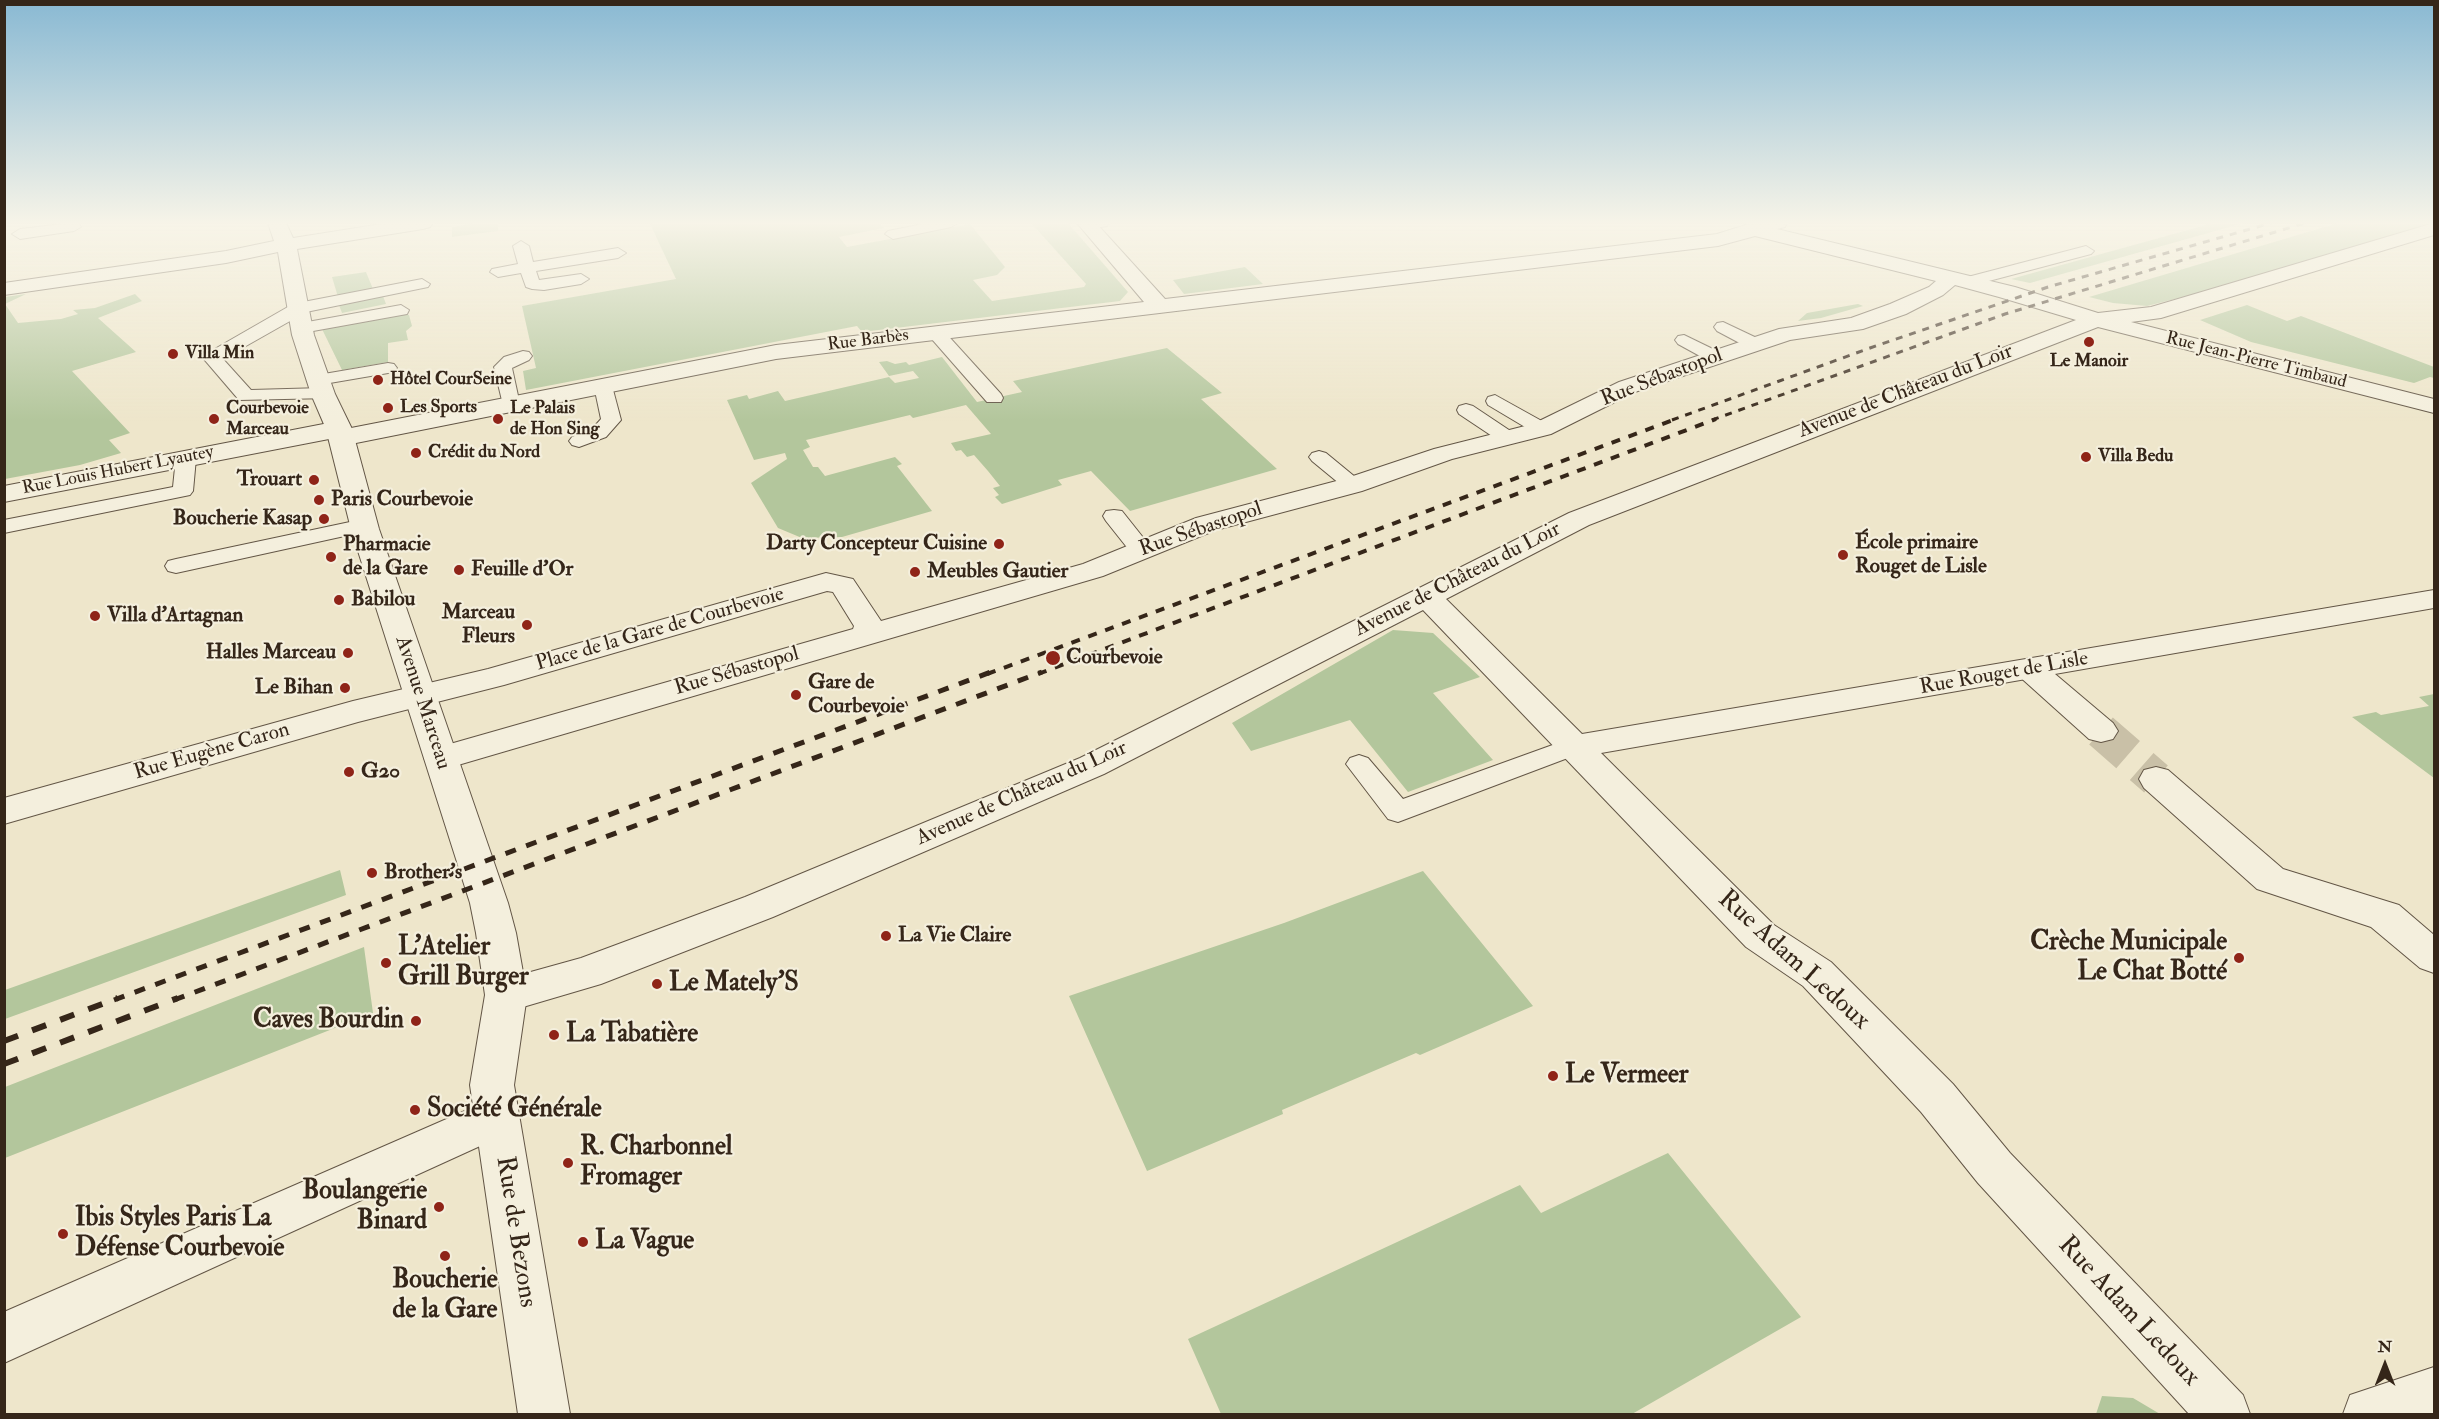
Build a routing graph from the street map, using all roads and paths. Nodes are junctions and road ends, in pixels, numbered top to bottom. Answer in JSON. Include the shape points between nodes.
{"nodes":[{"id":1,"x":296,"y":289,"type":"edge"},
{"id":2,"x":401,"y":289,"type":"edge"},
{"id":3,"x":1145,"y":289,"type":"edge"},
{"id":4,"x":1301,"y":289,"type":"edge"},
{"id":5,"x":1940,"y":289,"type":"edge"},
{"id":6,"x":1993,"y":289,"type":"edge"},
{"id":7,"x":2233,"y":289,"type":"edge"},
{"id":8,"x":1159,"y":306,"type":"junction"},
{"id":9,"x":401,"y":310,"type":"dead end"},
{"id":10,"x":300,"y":315,"type":"junction"},
{"id":11,"x":2096,"y":320,"type":"junction"},
{"id":12,"x":1723,"y":327,"type":"dead end"},
{"id":13,"x":936,"y":333,"type":"junction"},
{"id":14,"x":1684,"y":340,"type":"dead end"},
{"id":15,"x":1755,"y":344,"type":"junction"},
{"id":16,"x":523,"y":357,"type":"dead end"},
{"id":17,"x":1715,"y":357,"type":"junction"},
{"id":18,"x":388,"y":368,"type":"dead end"},
{"id":19,"x":603,"y":386,"type":"junction"},
{"id":20,"x":320,"y":387,"type":"junction"},
{"id":21,"x":994,"y":398,"type":"dead end"},
{"id":22,"x":1495,"y":401,"type":"dead end"},
{"id":23,"x":511,"y":405,"type":"junction"},
{"id":24,"x":2434,"y":406,"type":"edge"},
{"id":25,"x":1466,"y":410,"type":"dead end"},
{"id":26,"x":1542,"y":429,"type":"junction"},
{"id":27,"x":340,"y":433,"type":"junction"},
{"id":28,"x":1508,"y":438,"type":"junction"},
{"id":29,"x":579,"y":441,"type":"dead end"},
{"id":30,"x":1319,"y":457,"type":"dead end"},
{"id":31,"x":186,"y":458,"type":"junction"},
{"id":32,"x":1353,"y":485,"type":"junction"},
{"id":33,"x":4,"y":494,"type":"edge"},
{"id":34,"x":1114,"y":516,"type":"dead end"},
{"id":35,"x":364,"y":525,"type":"junction"},
{"id":36,"x":4,"y":526,"type":"edge"},
{"id":37,"x":1142,"y":549,"type":"junction"},
{"id":38,"x":176,"y":566,"type":"dead end"},
{"id":39,"x":1426,"y":596,"type":"junction"},
{"id":40,"x":2434,"y":598,"type":"edge"},
{"id":41,"x":866,"y":636,"type":"junction"},
{"id":42,"x":2031,"y":670,"type":"junction"},
{"id":43,"x":421,"y":696,"type":"junction"},
{"id":44,"x":2101,"y":731,"type":"tunnel mouth"},
{"id":45,"x":1572,"y":747,"type":"junction"},
{"id":46,"x":441,"y":758,"type":"junction"},
{"id":47,"x":1359,"y":764,"type":"dead end"},
{"id":48,"x":2156,"y":779,"type":"tunnel mouth"},
{"id":49,"x":4,"y":811,"type":"edge"},
{"id":50,"x":479,"y":873,"type":"joint"},
{"id":51,"x":2434,"y":957,"type":"edge"},
{"id":52,"x":506,"y":995,"type":"junction"},
{"id":53,"x":497,"y":1117,"type":"junction"},
{"id":54,"x":4,"y":1338,"type":"edge"},
{"id":55,"x":2434,"y":1393,"type":"edge"},
{"id":56,"x":544,"y":1414,"type":"edge"},
{"id":57,"x":2223,"y":1414,"type":"edge"},
{"id":58,"x":2369,"y":1414,"type":"edge"}],
"edges":[{"from":1,"to":10,"type":"street","name":"Avenue Marceau"},
{"from":2,"to":10,"type":"lane"},
{"from":3,"to":8,"type":"street"},
{"from":4,"to":8,"type":"street","name":"Rue Barbès"},
{"from":5,"to":15,"type":"street","name":"Rue Sébastopol","via":[[1855,324],[1787,334]]},
{"from":6,"to":11,"type":"street","name":"Rue Jean-Pierre Timbaud"},
{"from":7,"to":11,"type":"street","name":"Avenue de Château du Loir","via":[[2153,313]]},
{"from":8,"to":13,"type":"street","name":"Rue Barbès"},
{"from":9,"to":10,"type":"lane"},
{"from":10,"to":20,"type":"street","name":"Avenue Marceau"},
{"from":10,"to":20,"type":"lane","via":[[212,358],[246,396]]},
{"from":11,"to":24,"type":"street","name":"Rue Jean-Pierre Timbaud"},
{"from":11,"to":39,"type":"street","name":"Avenue de Château du Loir","via":[[1579,519]]},
{"from":12,"to":15,"type":"lane"},
{"from":13,"to":19,"type":"street","name":"Rue Barbès","via":[[776,352]]},
{"from":13,"to":21,"type":"lane"},
{"from":14,"to":17,"type":"lane"},
{"from":15,"to":17,"type":"street","name":"Rue Sébastopol"},
{"from":16,"to":23,"type":"lane","via":[[503,367]]},
{"from":17,"to":26,"type":"street","name":"Rue Sébastopol","via":[[1627,387]]},
{"from":18,"to":20,"type":"lane"},
{"from":19,"to":23,"type":"street","name":"Rue Barbès"},
{"from":19,"to":29,"type":"lane","via":[[611,420],[599,433]]},
{"from":20,"to":27,"type":"street","name":"Avenue Marceau"},
{"from":22,"to":26,"type":"lane"},
{"from":23,"to":27,"type":"street","name":"Rue Barbès"},
{"from":25,"to":28,"type":"lane"},
{"from":26,"to":28,"type":"street","name":"Rue Sébastopol"},
{"from":27,"to":31,"type":"street","name":"Rue Louis Hubert Lyautey"},
{"from":27,"to":35,"type":"street","name":"Avenue Marceau"},
{"from":28,"to":32,"type":"street","name":"Rue Sébastopol","via":[[1443,454]]},
{"from":30,"to":32,"type":"lane"},
{"from":31,"to":33,"type":"street","name":"Rue Louis Hubert Lyautey"},
{"from":31,"to":36,"type":"lane","via":[[183,491]]},
{"from":32,"to":37,"type":"street","name":"Rue Sébastopol","via":[[1206,524]]},
{"from":34,"to":37,"type":"lane"},
{"from":35,"to":38,"type":"lane"},
{"from":35,"to":43,"type":"street","name":"Avenue Marceau"},
{"from":37,"to":41,"type":"street","name":"Rue Sébastopol","via":[[1093,570]]},
{"from":39,"to":45,"type":"street","name":"Rue Adam Ledoux"},
{"from":39,"to":52,"type":"street","name":"Avenue de Château du Loir","via":[[1092,766],[759,907],[586,973]]},
{"from":40,"to":42,"type":"street","name":"Rue Rouget de Lisle"},
{"from":41,"to":43,"type":"street","name":"Place de la Gare de Courbevoie","via":[[869,626],[843,585],[826,582]]},
{"from":41,"to":46,"type":"street","name":"Rue Sébastopol"},
{"from":42,"to":44,"type":"street"},
{"from":42,"to":45,"type":"street","name":"Rue Rouget de Lisle"},
{"from":43,"to":46,"type":"street","name":"Avenue Marceau"},
{"from":43,"to":49,"type":"street","name":"Rue Eugène Caron"},
{"from":45,"to":47,"type":"lane","via":[[1398,812]]},
{"from":45,"to":57,"type":"street","name":"Rue Adam Ledoux","via":[[1761,936],[1817,974],[1936,1098],[1994,1168]]},
{"from":46,"to":50,"type":"street","name":"Avenue Marceau"},
{"from":48,"to":51,"type":"street","via":[[2270,879],[2385,916]]},
{"from":50,"to":52,"type":"street","name":"Rue de Bezons","via":[[496,933]]},
{"from":52,"to":53,"type":"street","name":"Rue de Bezons","via":[[492,1085]]},
{"from":53,"to":54,"type":"street"},
{"from":53,"to":56,"type":"street","name":"Rue de Bezons"},
{"from":55,"to":58,"type":"street"}]}
